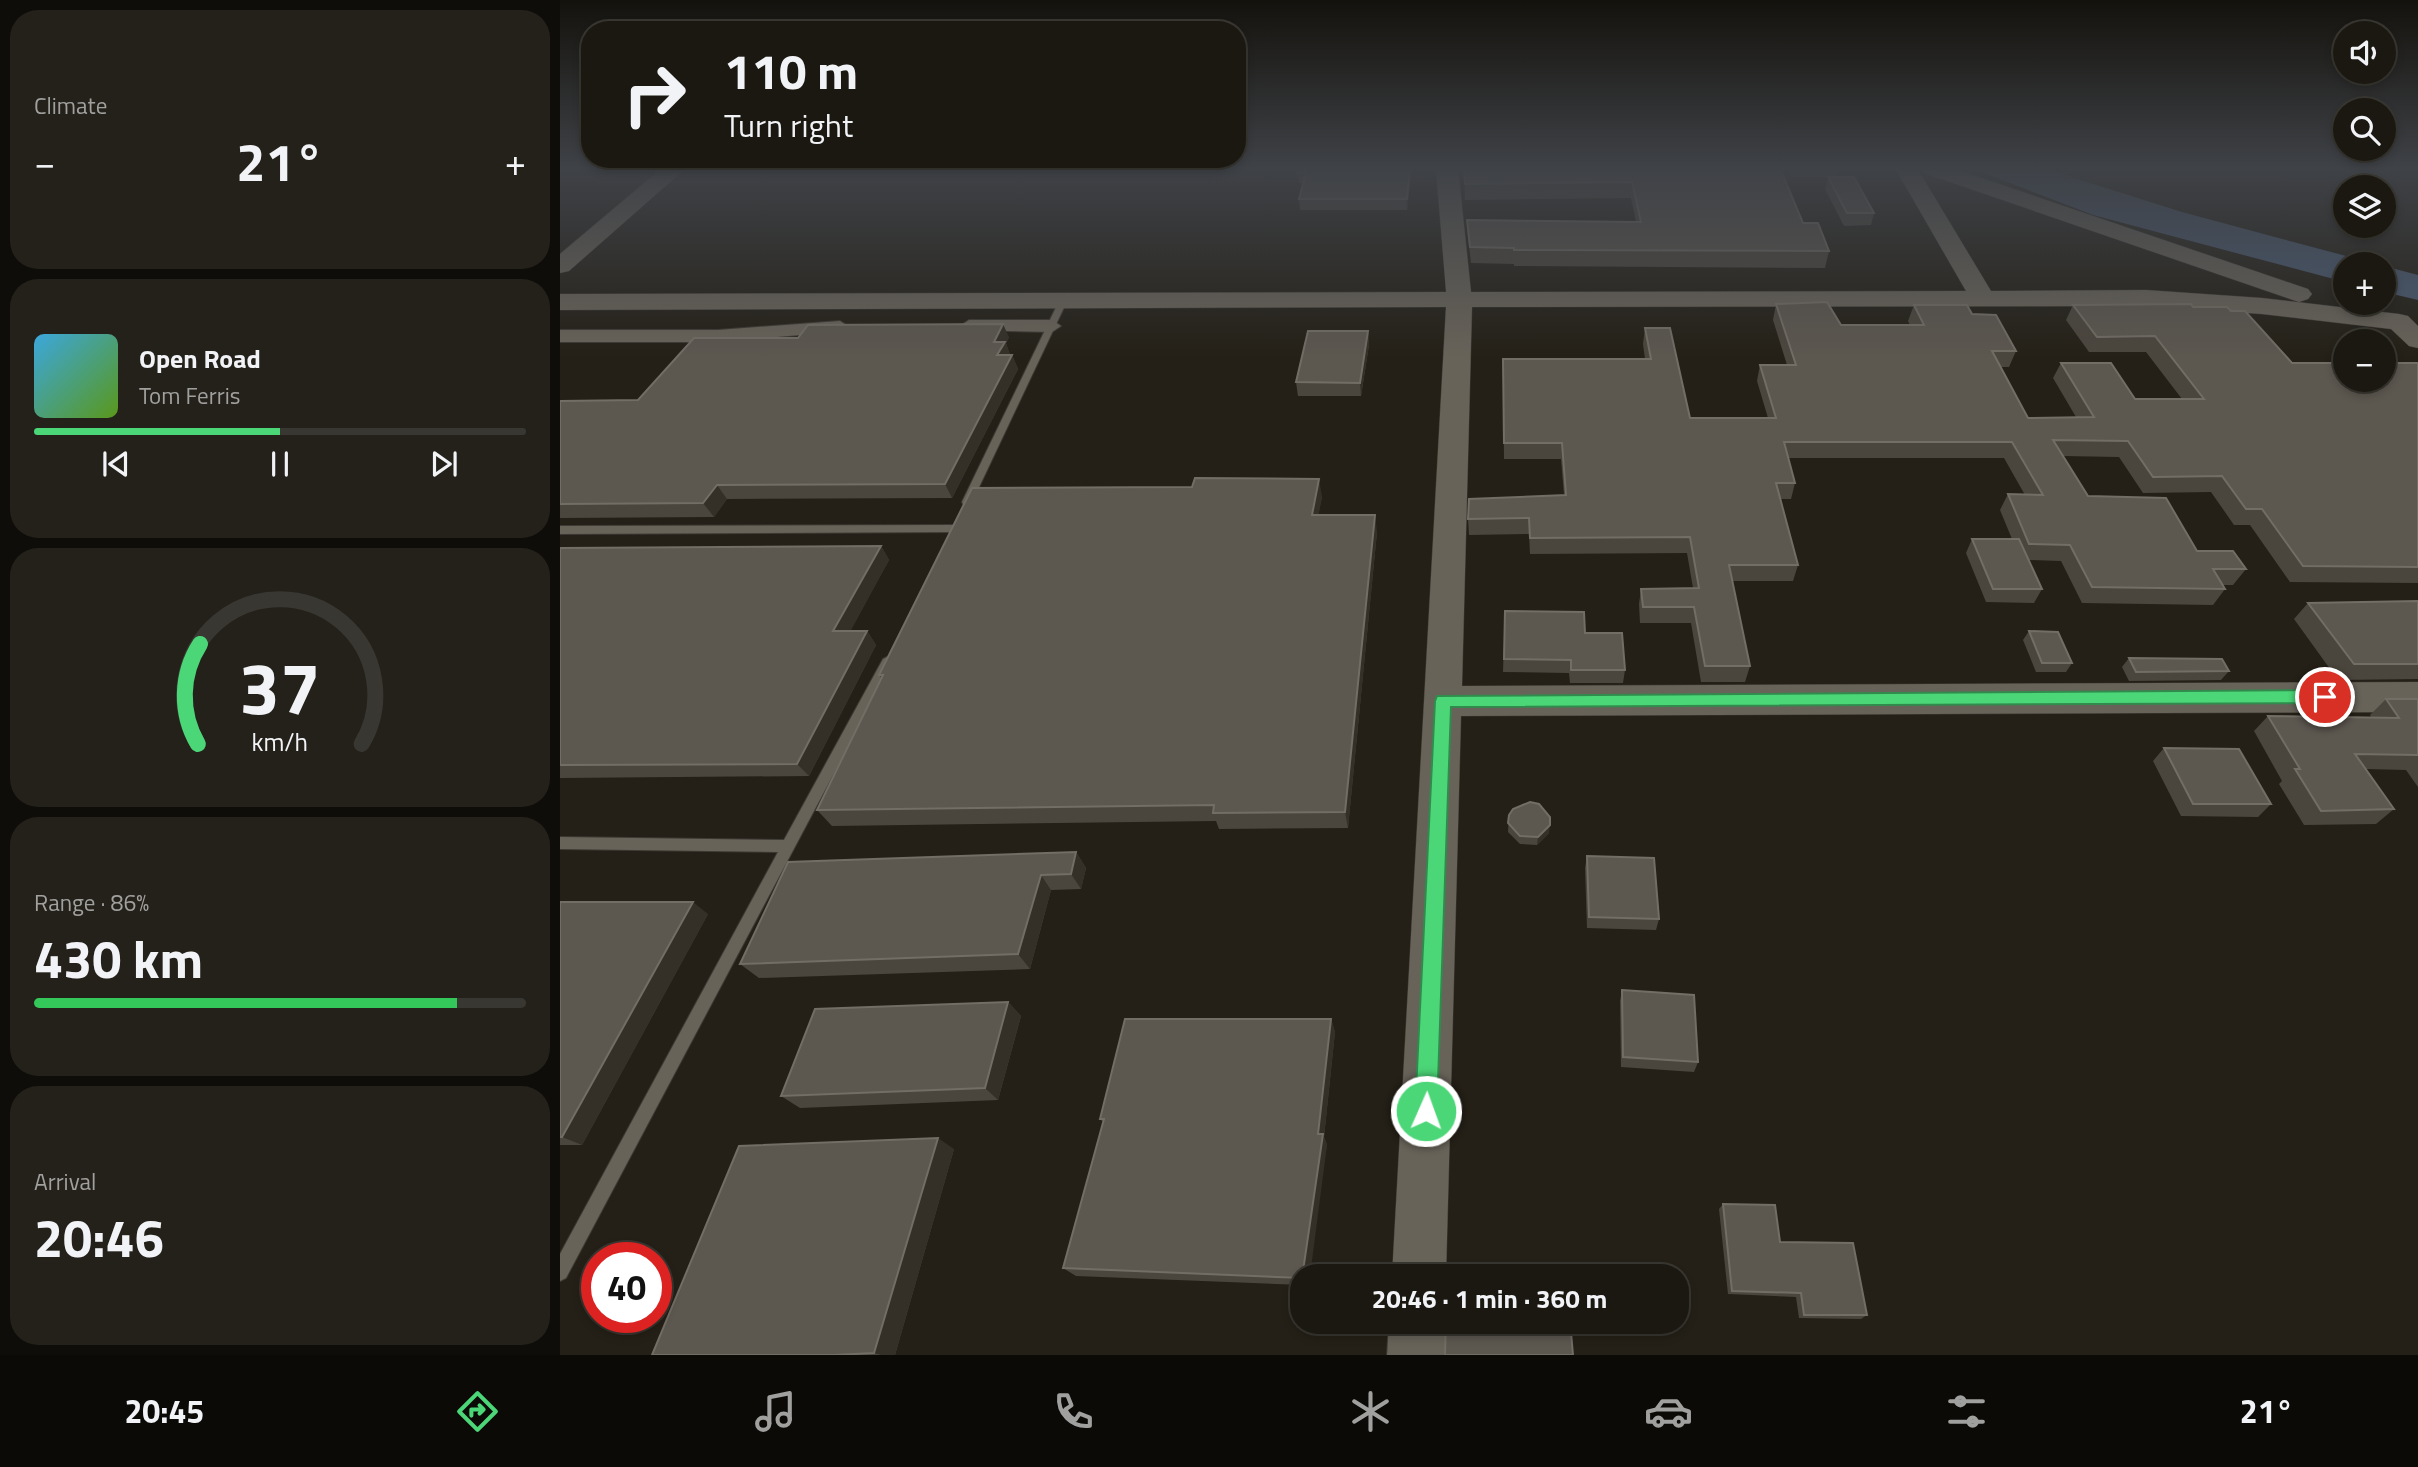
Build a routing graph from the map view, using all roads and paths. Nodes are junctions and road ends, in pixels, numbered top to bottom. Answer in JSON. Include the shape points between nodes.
{"nodes":[{"id":1,"x":601,"y":231,"type":"edge"},
{"id":2,"x":1452,"y":231,"type":"edge"},
{"id":3,"x":1943,"y":231,"type":"edge"},
{"id":4,"x":2115,"y":231,"type":"edge"},
{"id":5,"x":560,"y":267,"type":"edge"},
{"id":6,"x":1983,"y":299,"type":"junction"},
{"id":7,"x":560,"y":305,"type":"edge"},
{"id":8,"x":1458,"y":306,"type":"junction"},
{"id":9,"x":1059,"y":311,"type":"junction"},
{"id":10,"x":956,"y":326,"type":"edge"},
{"id":11,"x":854,"y":327,"type":"edge"},
{"id":12,"x":2412,"y":330,"type":"edge"},
{"id":13,"x":560,"y":336,"type":"edge"},
{"id":14,"x":560,"y":530,"type":"edge"},
{"id":15,"x":892,"y":651,"type":"edge"},
{"id":16,"x":2418,"y":697,"type":"edge"},
{"id":17,"x":1443,"y":701,"type":"junction"},
{"id":18,"x":560,"y":843,"type":"edge"},
{"id":19,"x":788,"y":846,"type":"junction"},
{"id":20,"x":1420,"y":1264,"type":"edge"},
{"id":21,"x":560,"y":1272,"type":"edge"},
{"id":22,"x":1417,"y":1334,"type":"edge"},
{"id":23,"x":1416,"y":1355,"type":"edge"}],
"edges":[{"from":1,"to":5,"type":"street"},
{"from":2,"to":8,"type":"street"},
{"from":3,"to":6,"type":"street"},
{"from":4,"to":12,"type":"street"},
{"from":6,"to":8,"type":"street"},
{"from":6,"to":12,"type":"street","via":[[2146,298],[2262,306]]},
{"from":7,"to":9,"type":"street"},
{"from":8,"to":9,"type":"street"},
{"from":8,"to":12,"type":"street","via":[[2172,308]]},
{"from":8,"to":17,"type":"street"},
{"from":9,"to":10,"type":"street"},
{"from":9,"to":14,"type":"lane","via":[[973,486],[955,535]]},
{"from":11,"to":13,"type":"street","via":[[719,336]]},
{"from":15,"to":19,"type":"lane"},
{"from":16,"to":17,"type":"street"},
{"from":17,"to":20,"type":"street"},
{"from":18,"to":19,"type":"lane"},
{"from":19,"to":21,"type":"lane"},
{"from":22,"to":23,"type":"street"}]}
